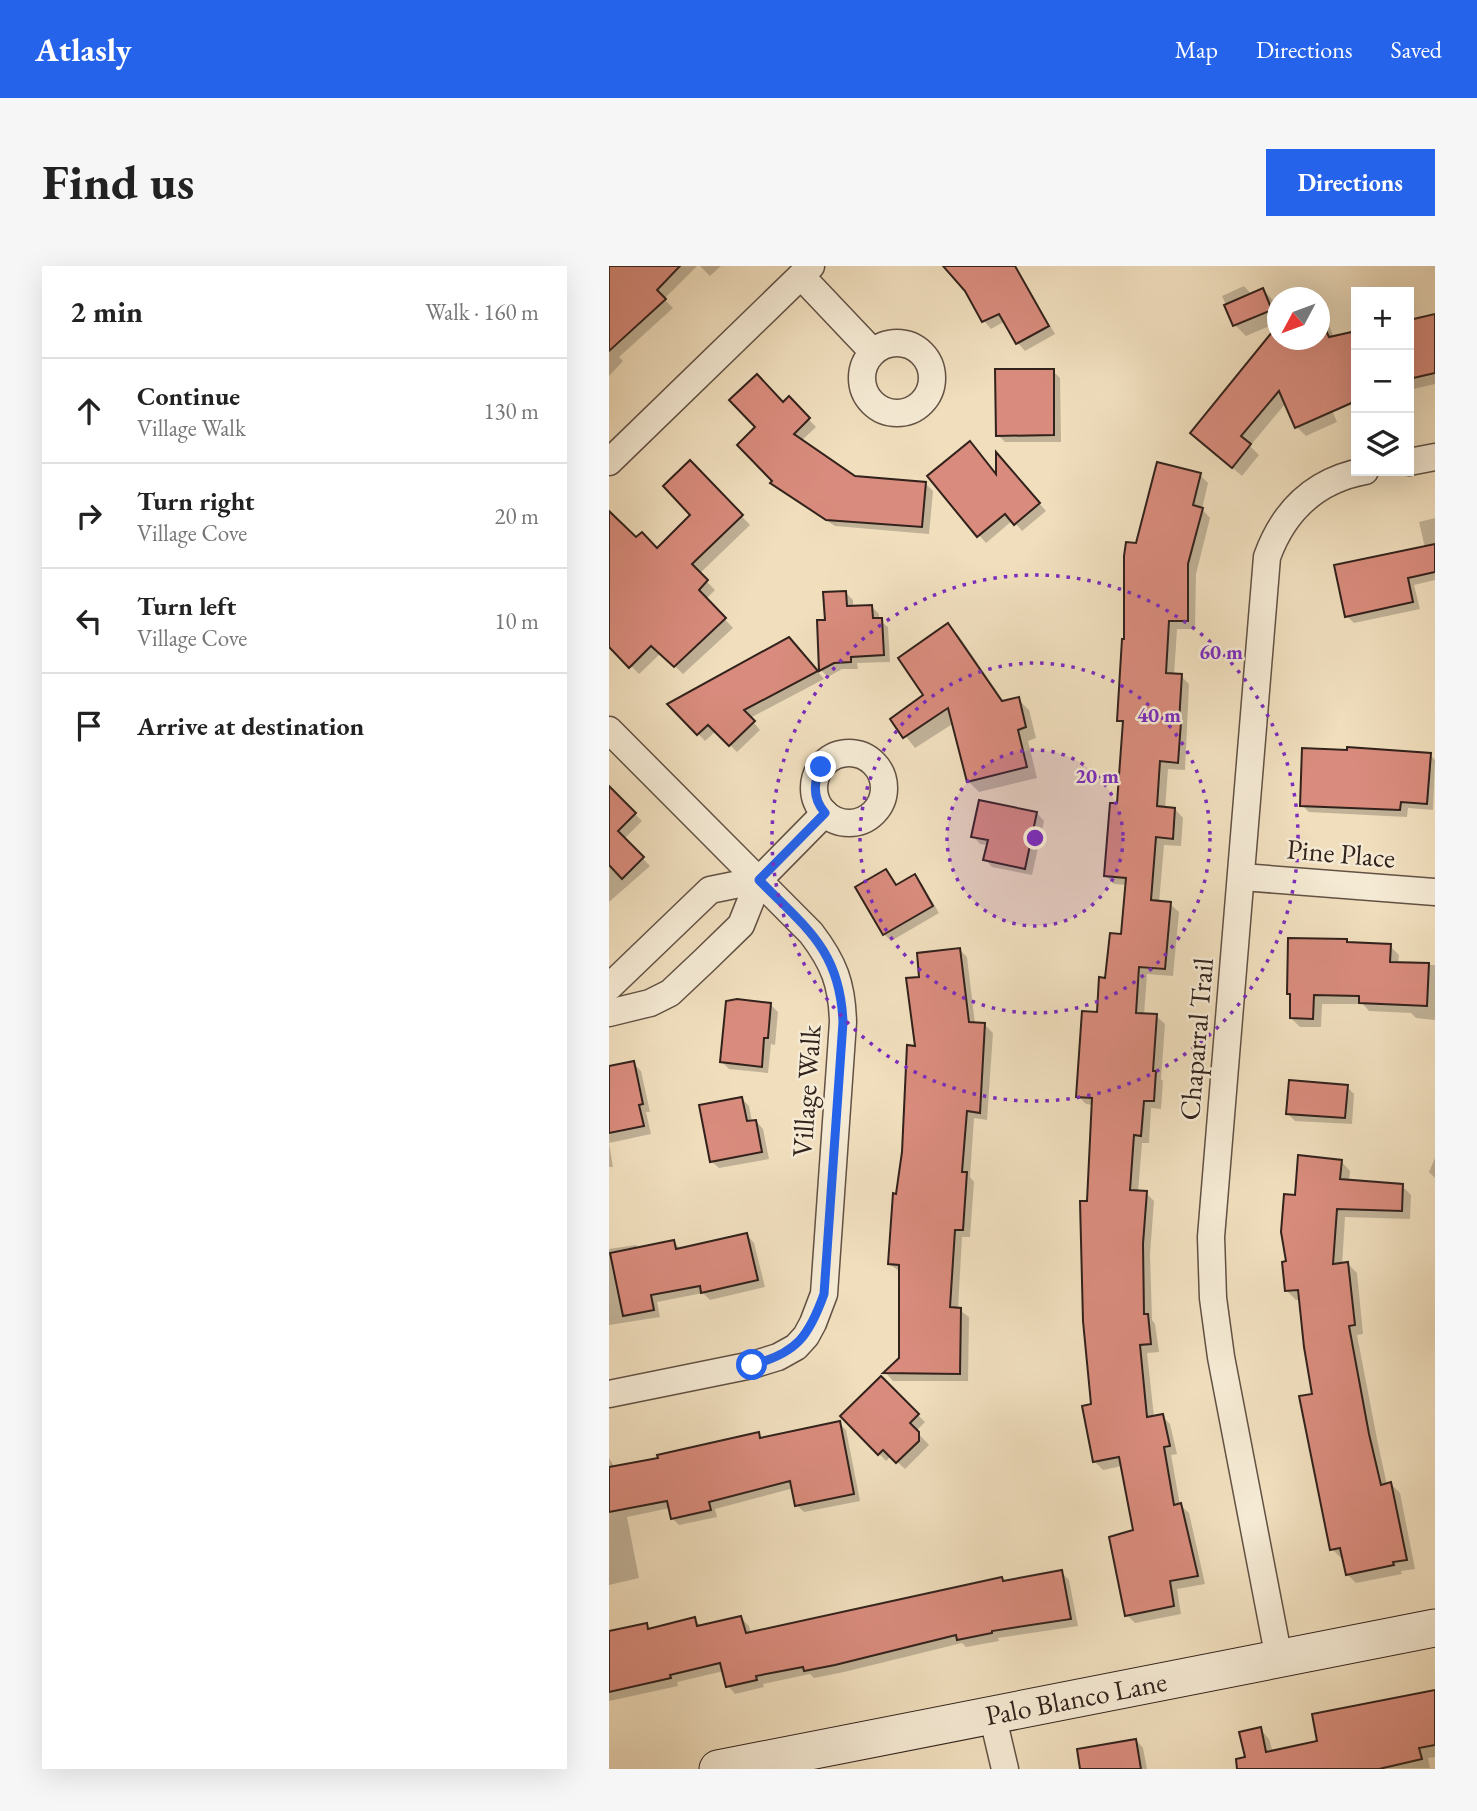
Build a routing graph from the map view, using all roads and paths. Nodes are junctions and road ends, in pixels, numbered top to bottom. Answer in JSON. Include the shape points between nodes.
{"nodes":[{"id":1,"x":806,"y":271,"type":"edge"},
{"id":2,"x":873,"y":352,"type":"dead end"},
{"id":3,"x":1435,"y":457,"type":"edge"},
{"id":4,"x":1414,"y":461,"type":"edge"},
{"id":5,"x":609,"y":462,"type":"edge"},
{"id":6,"x":1351,"y":475,"type":"edge"},
{"id":7,"x":609,"y":730,"type":"edge"},
{"id":8,"x":825,"y":813,"type":"dead end"},
{"id":9,"x":1242,"y":877,"type":"junction"},
{"id":10,"x":759,"y":880,"type":"junction"},
{"id":11,"x":1435,"y":892,"type":"edge"},
{"id":12,"x":609,"y":987,"type":"edge"},
{"id":13,"x":609,"y":1013,"type":"edge"},
{"id":14,"x":609,"y":1394,"type":"edge"},
{"id":15,"x":1435,"y":1628,"type":"edge"},
{"id":16,"x":1279,"y":1659,"type":"junction"},
{"id":17,"x":992,"y":1714,"type":"junction"},
{"id":18,"x":718,"y":1769,"type":"edge"},
{"id":19,"x":1005,"y":1769,"type":"edge"}],
"edges":[{"from":1,"to":2,"type":"street"},
{"from":1,"to":5,"type":"street"},
{"from":3,"to":4,"type":"street"},
{"from":6,"to":9,"type":"street","name":"Chaparral Trail","via":[[1334,479],[1304,498],[1282,523],[1267,557]]},
{"from":7,"to":10,"type":"street","name":"Village Walk"},
{"from":8,"to":10,"type":"street"},
{"from":9,"to":11,"type":"street","name":"Pine Place"},
{"from":9,"to":16,"type":"street","name":"Chaparral Trail","via":[[1211,1237],[1213,1298]]},
{"from":10,"to":12,"type":"street","via":[[710,890]]},
{"from":10,"to":13,"type":"street","via":[[741,925],[670,993]]},
{"from":10,"to":14,"type":"street","name":"Village Walk","via":[[827,954],[842,997],[824,1294],[806,1336],[778,1357]]},
{"from":15,"to":16,"type":"street","name":"Palo Blanco Lane"},
{"from":16,"to":17,"type":"street","name":"Palo Blanco Lane"},
{"from":17,"to":18,"type":"street","name":"Palo Blanco Lane"},
{"from":17,"to":19,"type":"street"}]}
